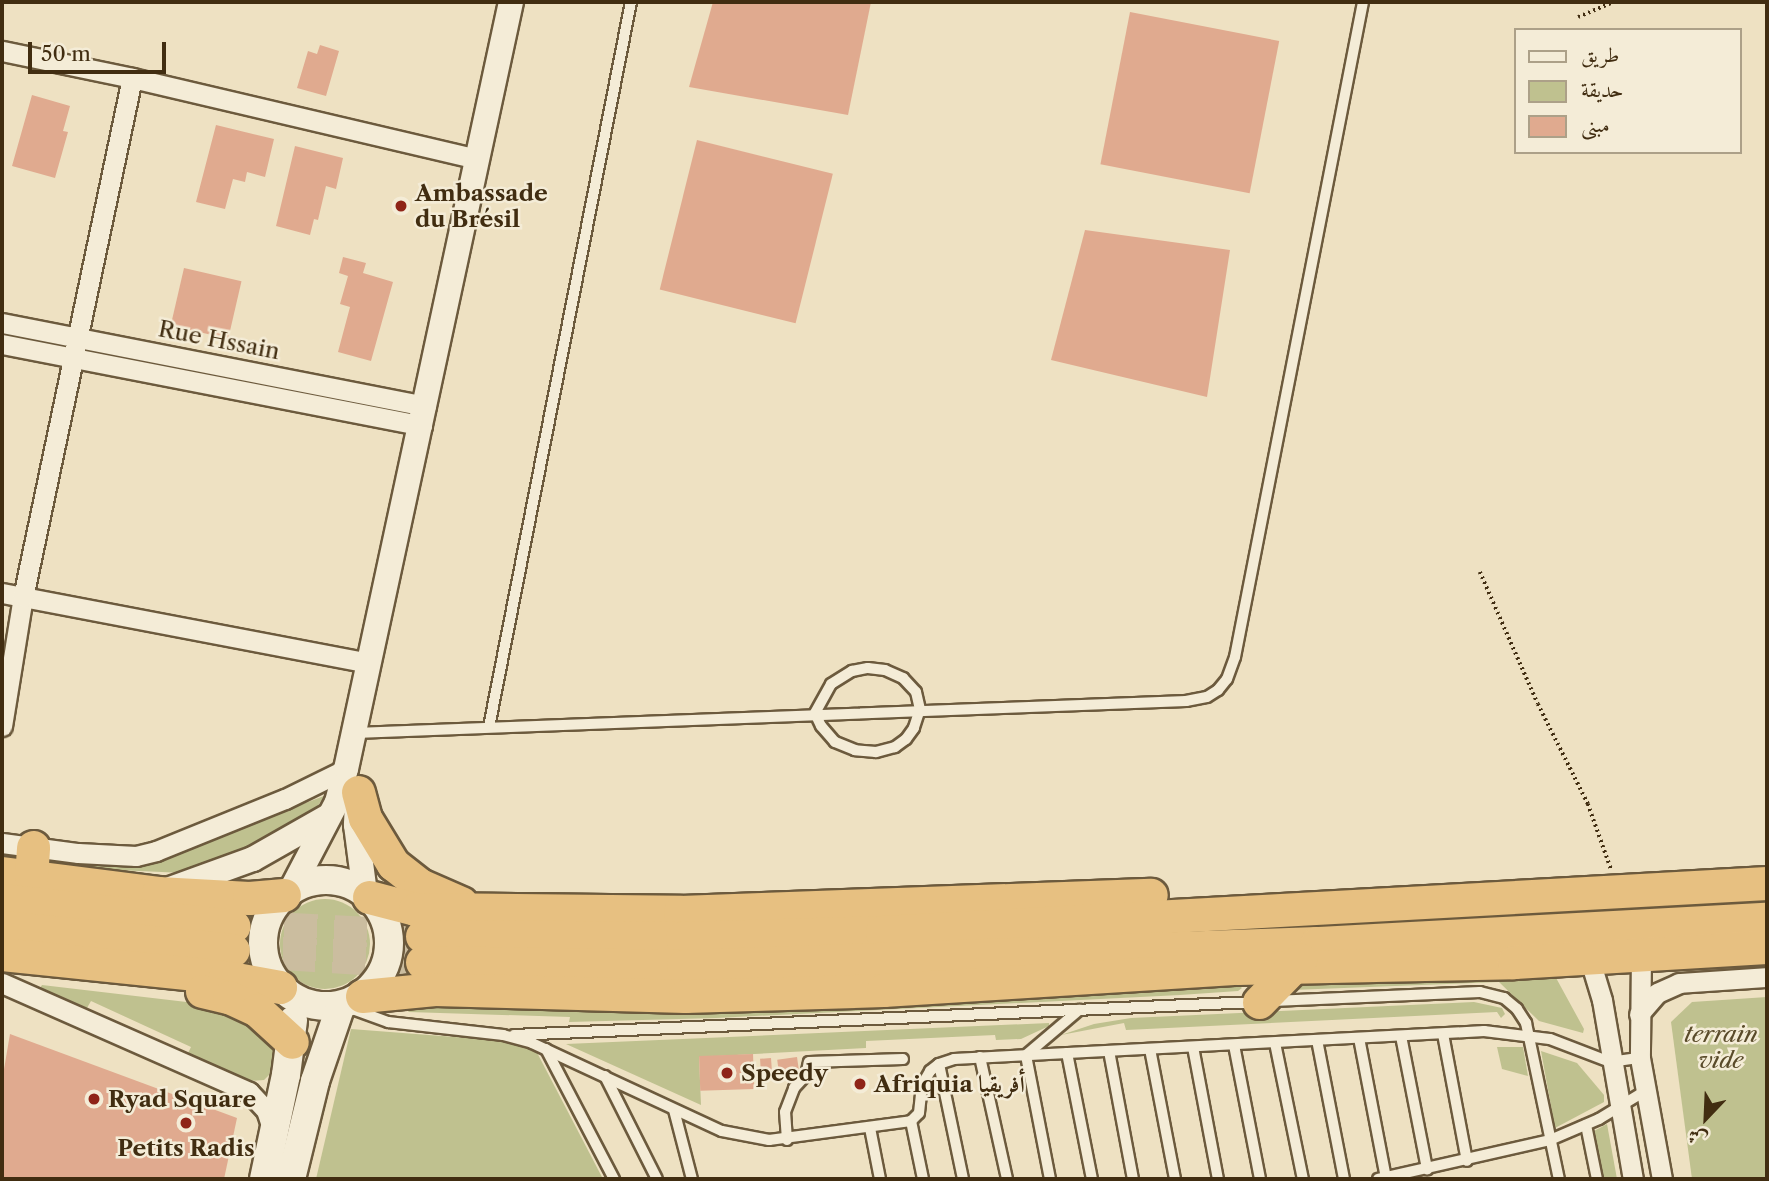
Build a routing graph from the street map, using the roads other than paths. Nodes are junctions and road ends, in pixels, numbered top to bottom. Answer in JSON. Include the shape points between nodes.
{"nodes":[{"id":1,"x":511,"y":2,"type":"edge"},
{"id":2,"x":631,"y":2,"type":"edge"},
{"id":3,"x":1363,"y":2,"type":"edge"},
{"id":4,"x":2,"y":51,"type":"edge"},
{"id":5,"x":132,"y":78,"type":"junction"},
{"id":6,"x":477,"y":159,"type":"junction"},
{"id":7,"x":2,"y":323,"type":"edge"},
{"id":8,"x":79,"y":337,"type":"junction"},
{"id":9,"x":2,"y":344,"type":"edge"},
{"id":10,"x":75,"y":357,"type":"junction"},
{"id":11,"x":424,"y":416,"type":"junction"},
{"id":12,"x":2,"y":593,"type":"edge"},
{"id":13,"x":23,"y":597,"type":"junction"},
{"id":14,"x":368,"y":663,"type":"junction"},
{"id":15,"x":920,"y":709,"type":"junction"},
{"id":16,"x":815,"y":713,"type":"junction"},
{"id":17,"x":2,"y":726,"type":"edge"},
{"id":18,"x":489,"y":727,"type":"junction"},
{"id":19,"x":354,"y":733,"type":"junction"},
{"id":20,"x":352,"y":780,"type":"junction"},
{"id":21,"x":328,"y":816,"type":"junction"},
{"id":22,"x":17,"y":860,"type":"edge"},
{"id":23,"x":1767,"y":883,"type":"edge"},
{"id":24,"x":158,"y":892,"type":"junction"},
{"id":25,"x":288,"y":892,"type":"junction"},
{"id":26,"x":367,"y":895,"type":"junction"},
{"id":27,"x":2,"y":900,"type":"edge"},
{"id":28,"x":1295,"y":910,"type":"junction"},
{"id":29,"x":480,"y":911,"type":"junction"},
{"id":30,"x":1767,"y":919,"type":"edge"},
{"id":31,"x":2,"y":927,"type":"edge"},
{"id":32,"x":1317,"y":943,"type":"junction"},
{"id":33,"x":1767,"y":947,"type":"edge"},
{"id":34,"x":2,"y":954,"type":"edge"},
{"id":35,"x":1641,"y":954,"type":"junction"},
{"id":36,"x":1589,"y":957,"type":"junction"},
{"id":37,"x":118,"y":966,"type":"junction"},
{"id":38,"x":1293,"y":968,"type":"junction"},
{"id":39,"x":1767,"y":977,"type":"edge"},
{"id":40,"x":2,"y":983,"type":"edge"},
{"id":41,"x":285,"y":992,"type":"junction"},
{"id":42,"x":349,"y":1002,"type":"junction"},
{"id":43,"x":1259,"y":1002,"type":"junction"},
{"id":44,"x":1079,"y":1010,"type":"junction"},
{"id":45,"x":1639,"y":1014,"type":"junction"},
{"id":46,"x":1443,"y":1034,"type":"junction"},
{"id":47,"x":1529,"y":1034,"type":"junction"},
{"id":48,"x":503,"y":1035,"type":"junction"},
{"id":49,"x":1401,"y":1036,"type":"junction"},
{"id":50,"x":1359,"y":1038,"type":"junction"},
{"id":51,"x":1317,"y":1040,"type":"junction"},
{"id":52,"x":292,"y":1042,"type":"junction"},
{"id":53,"x":1275,"y":1042,"type":"junction"},
{"id":54,"x":1234,"y":1045,"type":"junction"},
{"id":55,"x":1193,"y":1047,"type":"junction"},
{"id":56,"x":546,"y":1048,"type":"junction"},
{"id":57,"x":1150,"y":1049,"type":"junction"},
{"id":58,"x":1109,"y":1051,"type":"junction"},
{"id":59,"x":1067,"y":1053,"type":"junction"},
{"id":60,"x":1026,"y":1055,"type":"junction"},
{"id":61,"x":980,"y":1057,"type":"junction"},
{"id":62,"x":1640,"y":1058,"type":"junction"},
{"id":63,"x":903,"y":1059,"type":"dead end"},
{"id":64,"x":1610,"y":1062,"type":"junction"},
{"id":65,"x":939,"y":1064,"type":"junction"},
{"id":66,"x":286,"y":1075,"type":"junction"},
{"id":67,"x":604,"y":1075,"type":"junction"},
{"id":68,"x":1645,"y":1091,"type":"junction"},
{"id":69,"x":249,"y":1092,"type":"junction"},
{"id":70,"x":1619,"y":1107,"type":"junction"},
{"id":71,"x":674,"y":1110,"type":"junction"},
{"id":72,"x":911,"y":1121,"type":"junction"},
{"id":73,"x":1586,"y":1125,"type":"junction"},
{"id":74,"x":870,"y":1128,"type":"junction"},
{"id":75,"x":274,"y":1133,"type":"junction"},
{"id":76,"x":787,"y":1140,"type":"junction"},
{"id":77,"x":1550,"y":1140,"type":"junction"},
{"id":78,"x":1467,"y":1161,"type":"junction"},
{"id":79,"x":1427,"y":1169,"type":"junction"},
{"id":80,"x":264,"y":1179,"type":"edge"},
{"id":81,"x":291,"y":1179,"type":"edge"},
{"id":82,"x":614,"y":1179,"type":"edge"},
{"id":83,"x":657,"y":1179,"type":"edge"},
{"id":84,"x":692,"y":1179,"type":"edge"},
{"id":85,"x":880,"y":1179,"type":"edge"},
{"id":86,"x":923,"y":1179,"type":"edge"},
{"id":87,"x":963,"y":1179,"type":"edge"},
{"id":88,"x":1007,"y":1179,"type":"edge"},
{"id":89,"x":1050,"y":1179,"type":"edge"},
{"id":90,"x":1092,"y":1179,"type":"edge"},
{"id":91,"x":1133,"y":1179,"type":"edge"},
{"id":92,"x":1175,"y":1179,"type":"edge"},
{"id":93,"x":1218,"y":1179,"type":"edge"},
{"id":94,"x":1260,"y":1179,"type":"edge"},
{"id":95,"x":1303,"y":1179,"type":"edge"},
{"id":96,"x":1344,"y":1179,"type":"edge"},
{"id":97,"x":1382,"y":1179,"type":"edge"},
{"id":98,"x":1559,"y":1179,"type":"edge"},
{"id":99,"x":1597,"y":1179,"type":"edge"},
{"id":100,"x":1633,"y":1179,"type":"edge"},
{"id":101,"x":1662,"y":1179,"type":"edge"}],
"edges":[{"from":1,"to":6,"type":"street"},
{"from":2,"to":18,"type":"lane"},
{"from":3,"to":15,"type":"lane","via":[[1237,649],[1227,679],[1207,697],[1186,701]]},
{"from":4,"to":5,"type":"street"},
{"from":5,"to":6,"type":"street"},
{"from":5,"to":8,"type":"street"},
{"from":6,"to":11,"type":"street"},
{"from":7,"to":8,"type":"street","name":"Rue Hssain"},
{"from":8,"to":10,"type":"street"},
{"from":8,"to":11,"type":"street","name":"Rue Hssain"},
{"from":9,"to":10,"type":"street","name":"Rue Hssain"},
{"from":10,"to":11,"type":"street","name":"Rue Hssain"},
{"from":10,"to":13,"type":"street"},
{"from":11,"to":14,"type":"street"},
{"from":12,"to":13,"type":"street"},
{"from":13,"to":14,"type":"street"},
{"from":13,"to":17,"type":"street"},
{"from":14,"to":19,"type":"street"},
{"from":15,"to":16,"type":"lane"},
{"from":15,"to":16,"type":"lane","via":[[906,739],[876,752],[835,742]]},
{"from":15,"to":16,"type":"lane","via":[[916,692],[903,678],[868,668],[852,671],[831,684]]},
{"from":16,"to":18,"type":"lane"},
{"from":18,"to":19,"type":"lane"},
{"from":19,"to":20,"type":"street"},
{"from":20,"to":21,"type":"street"},
{"from":20,"to":22,"type":"street","via":[[285,799],[156,851]]},
{"from":20,"to":26,"type":"street"},
{"from":20,"to":29,"type":"highway","via":[[365,818],[393,864],[420,885]]},
{"from":21,"to":24,"type":"street","via":[[253,859]]},
{"from":21,"to":25,"type":"street"},
{"from":22,"to":24,"type":"highway"},
{"from":23,"to":28,"type":"highway"},
{"from":24,"to":25,"type":"highway","via":[[249,898]]},
{"from":25,"to":26,"type":"main road","via":[[306,883],[329,880],[352,885]]},
{"from":25,"to":41,"type":"main road","via":[[272,908],[262,941],[267,966]]},
{"from":26,"to":29,"type":"highway","via":[[415,909]]},
{"from":26,"to":42,"type":"main road","via":[[387,924],[388,956],[374,985]]},
{"from":27,"to":31,"type":"highway","via":[[234,938]]},
{"from":28,"to":29,"type":"highway","via":[[1246,897],[1195,894],[680,912]]},
{"from":28,"to":32,"type":"highway","via":[[882,932],[422,949],[683,966]]},
{"from":30,"to":32,"type":"highway"},
{"from":32,"to":38,"type":"highway"},
{"from":33,"to":35,"type":"highway"},
{"from":34,"to":37,"type":"highway"},
{"from":35,"to":36,"type":"highway"},
{"from":35,"to":45,"type":"street"},
{"from":36,"to":38,"type":"highway"},
{"from":36,"to":64,"type":"street","via":[[1602,1000]]},
{"from":37,"to":41,"type":"highway","via":[[225,977]]},
{"from":37,"to":52,"type":"highway","via":[[155,985],[213,993],[244,1003]]},
{"from":38,"to":42,"type":"highway","via":[[685,996],[435,989]]},
{"from":38,"to":43,"type":"highway"},
{"from":39,"to":45,"type":"street","via":[[1679,983],[1657,993]]},
{"from":40,"to":69,"type":"street"},
{"from":41,"to":42,"type":"main road","via":[[315,1006]]},
{"from":41,"to":52,"type":"main road"},
{"from":42,"to":48,"type":"lane","via":[[388,1022]]},
{"from":42,"to":81,"type":"main road","via":[[315,1081]]},
{"from":43,"to":44,"type":"lane"},
{"from":43,"to":47,"type":"lane","via":[[1488,992],[1517,1009]]},
{"from":44,"to":48,"type":"lane"},
{"from":44,"to":60,"type":"lane"},
{"from":45,"to":62,"type":"street"},
{"from":46,"to":47,"type":"lane"},
{"from":46,"to":49,"type":"lane"},
{"from":46,"to":78,"type":"lane"},
{"from":47,"to":64,"type":"lane"},
{"from":47,"to":77,"type":"lane"},
{"from":48,"to":56,"type":"lane"},
{"from":49,"to":50,"type":"lane"},
{"from":49,"to":79,"type":"lane"},
{"from":50,"to":51,"type":"lane"},
{"from":50,"to":97,"type":"lane"},
{"from":51,"to":53,"type":"lane"},
{"from":51,"to":96,"type":"lane"},
{"from":52,"to":66,"type":"main road"},
{"from":53,"to":54,"type":"lane"},
{"from":53,"to":95,"type":"lane"},
{"from":54,"to":55,"type":"lane"},
{"from":54,"to":94,"type":"lane"},
{"from":55,"to":57,"type":"lane"},
{"from":55,"to":93,"type":"lane"},
{"from":56,"to":67,"type":"lane"},
{"from":56,"to":82,"type":"lane"},
{"from":57,"to":58,"type":"lane"},
{"from":57,"to":92,"type":"lane"},
{"from":58,"to":59,"type":"lane"},
{"from":58,"to":91,"type":"lane"},
{"from":59,"to":60,"type":"lane"},
{"from":59,"to":90,"type":"lane"},
{"from":60,"to":61,"type":"lane"},
{"from":60,"to":89,"type":"lane"},
{"from":61,"to":65,"type":"lane"},
{"from":61,"to":88,"type":"lane"},
{"from":62,"to":64,"type":"lane"},
{"from":62,"to":68,"type":"street"},
{"from":63,"to":76,"type":"lane","via":[[809,1062],[785,1112]]},
{"from":64,"to":70,"type":"street"},
{"from":65,"to":72,"type":"lane","via":[[925,1078],[919,1113]]},
{"from":65,"to":87,"type":"lane"},
{"from":66,"to":69,"type":"street","via":[[270,1088]]},
{"from":66,"to":75,"type":"main road"},
{"from":67,"to":71,"type":"lane"},
{"from":67,"to":83,"type":"lane"},
{"from":68,"to":70,"type":"lane"},
{"from":68,"to":101,"type":"street"},
{"from":69,"to":75,"type":"street","via":[[266,1110]]},
{"from":70,"to":73,"type":"lane"},
{"from":70,"to":100,"type":"street"},
{"from":71,"to":76,"type":"lane","via":[[734,1135]]},
{"from":71,"to":84,"type":"lane"},
{"from":72,"to":74,"type":"lane"},
{"from":72,"to":86,"type":"lane"},
{"from":73,"to":77,"type":"lane"},
{"from":73,"to":99,"type":"lane"},
{"from":74,"to":76,"type":"lane"},
{"from":74,"to":85,"type":"lane"},
{"from":75,"to":80,"type":"main road"},
{"from":77,"to":78,"type":"lane"},
{"from":77,"to":98,"type":"lane"},
{"from":78,"to":79,"type":"lane"},
{"from":79,"to":97,"type":"lane"}]}
